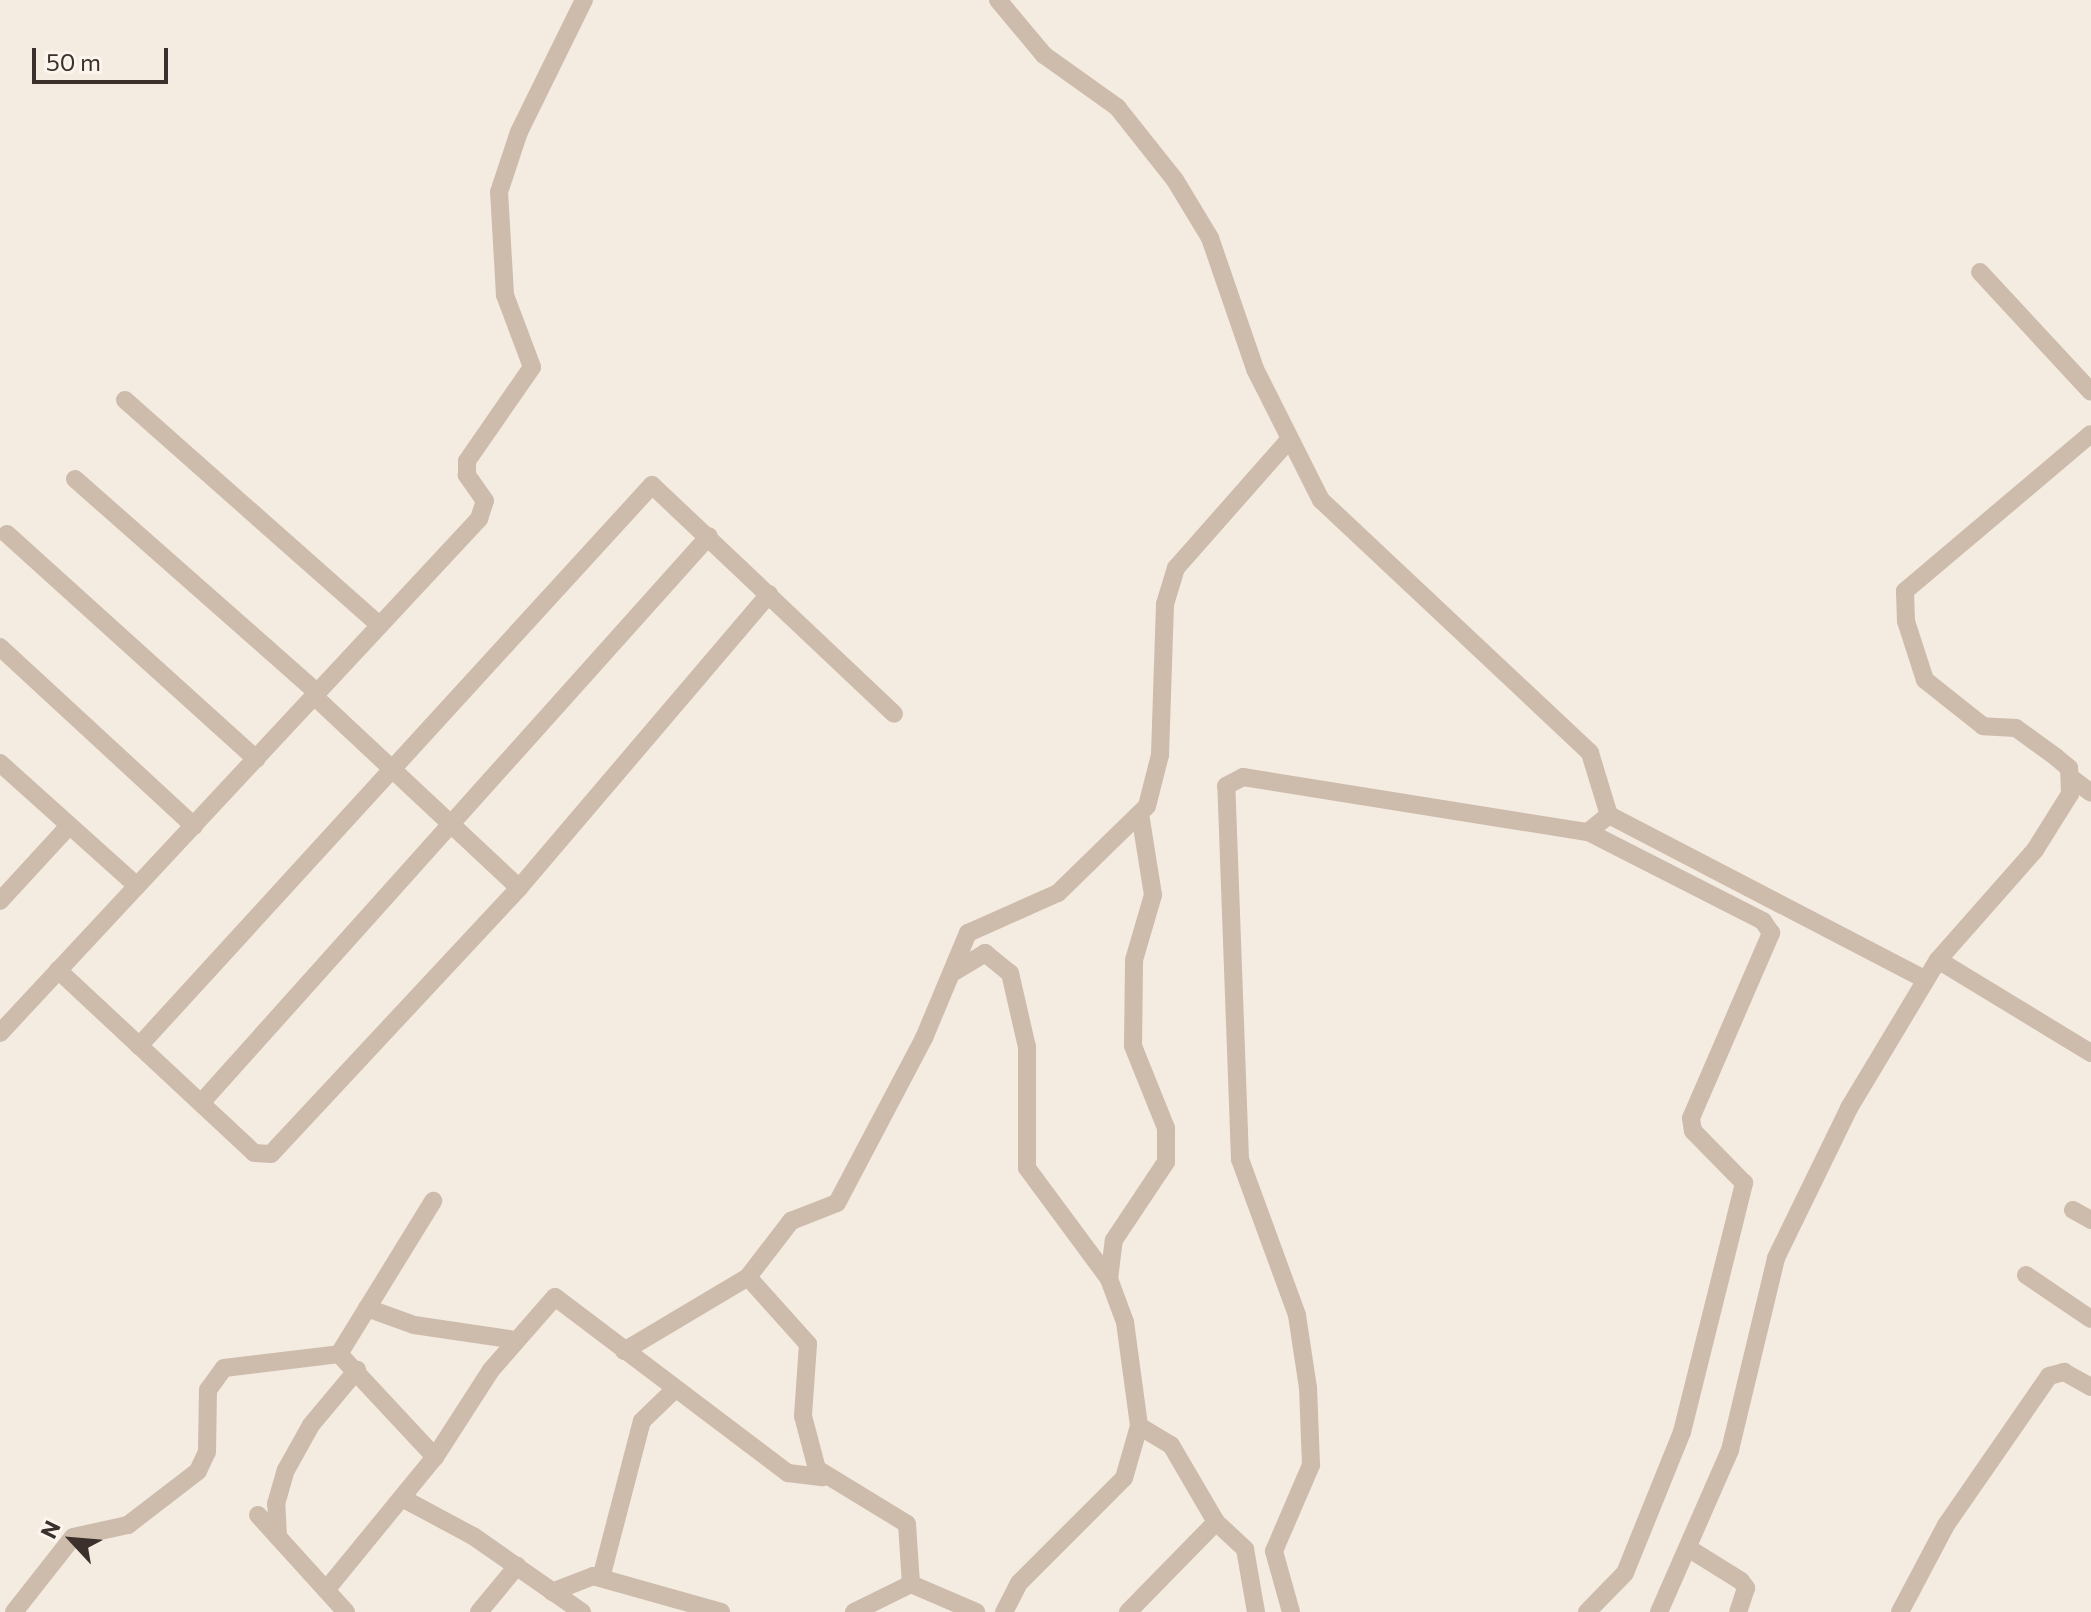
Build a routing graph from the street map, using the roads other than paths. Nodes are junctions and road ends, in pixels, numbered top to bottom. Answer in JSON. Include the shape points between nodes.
{"nodes":[{"id":1,"x":584,"y":0,"type":"edge"},
{"id":2,"x":998,"y":0,"type":"edge"},
{"id":3,"x":1980,"y":272,"type":"dead end"},
{"id":4,"x":2091,"y":392,"type":"edge"},
{"id":5,"x":125,"y":400,"type":"dead end"},
{"id":6,"x":2091,"y":434,"type":"edge"},
{"id":7,"x":1288,"y":441,"type":"junction"},
{"id":8,"x":75,"y":479,"type":"dead end"},
{"id":9,"x":7,"y":534,"type":"dead end"},
{"id":10,"x":709,"y":536,"type":"junction"},
{"id":11,"x":769,"y":594,"type":"junction"},
{"id":12,"x":379,"y":625,"type":"junction"},
{"id":13,"x":0,"y":647,"type":"edge"},
{"id":14,"x":316,"y":694,"type":"junction"},
{"id":15,"x":894,"y":714,"type":"dead end"},
{"id":16,"x":256,"y":759,"type":"junction"},
{"id":17,"x":1,"y":767,"type":"edge"},
{"id":18,"x":391,"y":767,"type":"junction"},
{"id":19,"x":2074,"y":780,"type":"junction"},
{"id":20,"x":2091,"y":793,"type":"edge"},
{"id":21,"x":1140,"y":814,"type":"junction"},
{"id":22,"x":1609,"y":815,"type":"junction"},
{"id":23,"x":69,"y":826,"type":"junction"},
{"id":24,"x":194,"y":826,"type":"junction"},
{"id":25,"x":453,"y":826,"type":"junction"},
{"id":26,"x":1588,"y":832,"type":"junction"},
{"id":27,"x":137,"y":886,"type":"junction"},
{"id":28,"x":519,"y":888,"type":"junction"},
{"id":29,"x":0,"y":901,"type":"edge"},
{"id":30,"x":1938,"y":960,"type":"junction"},
{"id":31,"x":58,"y":970,"type":"junction"},
{"id":32,"x":952,"y":973,"type":"junction"},
{"id":33,"x":1926,"y":980,"type":"junction"},
{"id":34,"x":0,"y":1033,"type":"edge"},
{"id":35,"x":139,"y":1046,"type":"junction"},
{"id":36,"x":2091,"y":1053,"type":"edge"},
{"id":37,"x":201,"y":1103,"type":"junction"},
{"id":38,"x":433,"y":1201,"type":"dead end"},
{"id":39,"x":2073,"y":1210,"type":"dead end"},
{"id":40,"x":2091,"y":1220,"type":"edge"},
{"id":41,"x":2026,"y":1275,"type":"dead end"},
{"id":42,"x":748,"y":1277,"type":"junction"},
{"id":43,"x":1109,"y":1279,"type":"junction"},
{"id":44,"x":367,"y":1308,"type":"junction"},
{"id":45,"x":2091,"y":1319,"type":"edge"},
{"id":46,"x":516,"y":1340,"type":"junction"},
{"id":47,"x":624,"y":1351,"type":"junction"},
{"id":48,"x":339,"y":1354,"type":"junction"},
{"id":49,"x":357,"y":1370,"type":"junction"},
{"id":50,"x":2091,"y":1387,"type":"edge"},
{"id":51,"x":674,"y":1390,"type":"junction"},
{"id":52,"x":1139,"y":1426,"type":"junction"},
{"id":53,"x":435,"y":1457,"type":"junction"},
{"id":54,"x":823,"y":1477,"type":"junction"},
{"id":55,"x":402,"y":1498,"type":"junction"},
{"id":56,"x":258,"y":1515,"type":"dead end"},
{"id":57,"x":1216,"y":1522,"type":"junction"},
{"id":58,"x":278,"y":1537,"type":"junction"},
{"id":59,"x":1688,"y":1548,"type":"junction"},
{"id":60,"x":517,"y":1566,"type":"junction"},
{"id":61,"x":601,"y":1578,"type":"junction"},
{"id":62,"x":911,"y":1584,"type":"junction"},
{"id":63,"x":326,"y":1590,"type":"junction"},
{"id":64,"x":552,"y":1592,"type":"junction"},
{"id":65,"x":22,"y":1609,"type":"edge"},
{"id":66,"x":346,"y":1612,"type":"edge"},
{"id":67,"x":479,"y":1612,"type":"edge"},
{"id":68,"x":582,"y":1612,"type":"edge"},
{"id":69,"x":721,"y":1612,"type":"edge"},
{"id":70,"x":854,"y":1612,"type":"edge"},
{"id":71,"x":976,"y":1612,"type":"edge"},
{"id":72,"x":1004,"y":1612,"type":"edge"},
{"id":73,"x":1128,"y":1612,"type":"edge"},
{"id":74,"x":1256,"y":1612,"type":"edge"},
{"id":75,"x":1291,"y":1612,"type":"edge"},
{"id":76,"x":1587,"y":1612,"type":"edge"},
{"id":77,"x":1659,"y":1612,"type":"edge"},
{"id":78,"x":1738,"y":1612,"type":"edge"},
{"id":79,"x":1900,"y":1612,"type":"edge"}],
"edges":[{"from":1,"to":12,"type":"street","via":[[519,132],[499,192],[505,295],[532,367],[467,461],[467,475],[485,501],[479,519]]},
{"from":2,"to":7,"type":"street","via":[[1044,55],[1117,107],[1175,180],[1210,238],[1255,369]]},
{"from":3,"to":4,"type":"street"},
{"from":5,"to":12,"type":"street"},
{"from":6,"to":19,"type":"street","via":[[2068,460],[1913,579],[1903,604],[1925,680],[1983,726],[2016,728],[2069,768]]},
{"from":7,"to":21,"type":"street","via":[[1176,568],[1165,604],[1160,755],[1152,796]]},
{"from":7,"to":22,"type":"street","via":[[1321,500],[1590,753]]},
{"from":8,"to":14,"type":"street"},
{"from":9,"to":16,"type":"street"},
{"from":10,"to":11,"type":"street"},
{"from":10,"to":18,"type":"street","via":[[658,487],[647,488]]},
{"from":10,"to":25,"type":"street"},
{"from":11,"to":15,"type":"street"},
{"from":11,"to":28,"type":"street"},
{"from":12,"to":14,"type":"street"},
{"from":13,"to":24,"type":"street"},
{"from":14,"to":16,"type":"street"},
{"from":14,"to":18,"type":"street"},
{"from":16,"to":24,"type":"street"},
{"from":17,"to":23,"type":"street"},
{"from":18,"to":25,"type":"street"},
{"from":18,"to":35,"type":"street"},
{"from":19,"to":20,"type":"street"},
{"from":19,"to":30,"type":"street","via":[[2035,850]]},
{"from":21,"to":32,"type":"street","via":[[1058,893],[973,927]]},
{"from":21,"to":43,"type":"street","via":[[1153,895],[1134,960],[1133,1046],[1166,1128],[1166,1162],[1114,1240]]},
{"from":22,"to":26,"type":"street"},
{"from":22,"to":33,"type":"street"},
{"from":23,"to":27,"type":"street"},
{"from":23,"to":29,"type":"street"},
{"from":24,"to":27,"type":"street"},
{"from":25,"to":28,"type":"street"},
{"from":25,"to":37,"type":"street"},
{"from":26,"to":75,"type":"street","via":[[1243,777],[1226,786],[1240,1159],[1297,1315],[1308,1388],[1311,1465],[1274,1551]]},
{"from":26,"to":76,"type":"street","via":[[1763,921],[1771,933],[1691,1118],[1693,1131],[1741,1175],[1744,1192],[1682,1432],[1630,1563]]},
{"from":27,"to":31,"type":"street"},
{"from":28,"to":37,"type":"street","via":[[280,1147],[254,1153]]},
{"from":30,"to":33,"type":"street"},
{"from":30,"to":36,"type":"street"},
{"from":31,"to":34,"type":"street"},
{"from":31,"to":35,"type":"street"},
{"from":32,"to":42,"type":"street","via":[[837,1203],[785,1225]]},
{"from":32,"to":43,"type":"street","via":[[985,953],[1010,973],[1027,1047],[1027,1168]]},
{"from":33,"to":59,"type":"street","via":[[1849,1108],[1776,1258],[1730,1450]]},
{"from":35,"to":37,"type":"street"},
{"from":38,"to":44,"type":"street"},
{"from":39,"to":40,"type":"street"},
{"from":41,"to":45,"type":"street"},
{"from":42,"to":47,"type":"street"},
{"from":42,"to":54,"type":"street","via":[[808,1344],[803,1416],[810,1454]]},
{"from":43,"to":52,"type":"street","via":[[1125,1322]]},
{"from":44,"to":46,"type":"street","via":[[414,1325]]},
{"from":44,"to":48,"type":"street"},
{"from":46,"to":47,"type":"street","via":[[547,1301],[562,1298]]},
{"from":46,"to":53,"type":"street"},
{"from":47,"to":51,"type":"street"},
{"from":48,"to":49,"type":"street"},
{"from":48,"to":65,"type":"street","via":[[318,1352],[216,1374],[208,1390],[207,1452],[198,1471],[128,1525],[73,1537]]},
{"from":49,"to":53,"type":"street"},
{"from":49,"to":58,"type":"street","via":[[311,1425],[286,1470],[276,1504]]},
{"from":50,"to":79,"type":"street","via":[[2064,1372],[2049,1376],[1946,1525]]},
{"from":51,"to":54,"type":"street","via":[[788,1473]]},
{"from":51,"to":61,"type":"street","via":[[642,1421]]},
{"from":52,"to":57,"type":"street","via":[[1171,1445]]},
{"from":52,"to":72,"type":"street","via":[[1124,1478],[1019,1583]]},
{"from":53,"to":55,"type":"street"},
{"from":54,"to":62,"type":"street","via":[[907,1524]]},
{"from":55,"to":60,"type":"street"},
{"from":55,"to":63,"type":"street"},
{"from":56,"to":58,"type":"street"},
{"from":57,"to":73,"type":"street"},
{"from":57,"to":74,"type":"street","via":[[1245,1549]]},
{"from":58,"to":63,"type":"street"},
{"from":59,"to":77,"type":"street"},
{"from":59,"to":78,"type":"street","via":[[1741,1581],[1746,1588]]},
{"from":60,"to":64,"type":"street"},
{"from":60,"to":67,"type":"street"},
{"from":61,"to":64,"type":"street"},
{"from":61,"to":69,"type":"street"},
{"from":62,"to":70,"type":"street"},
{"from":62,"to":71,"type":"street"},
{"from":63,"to":66,"type":"street"},
{"from":64,"to":68,"type":"street"}]}
